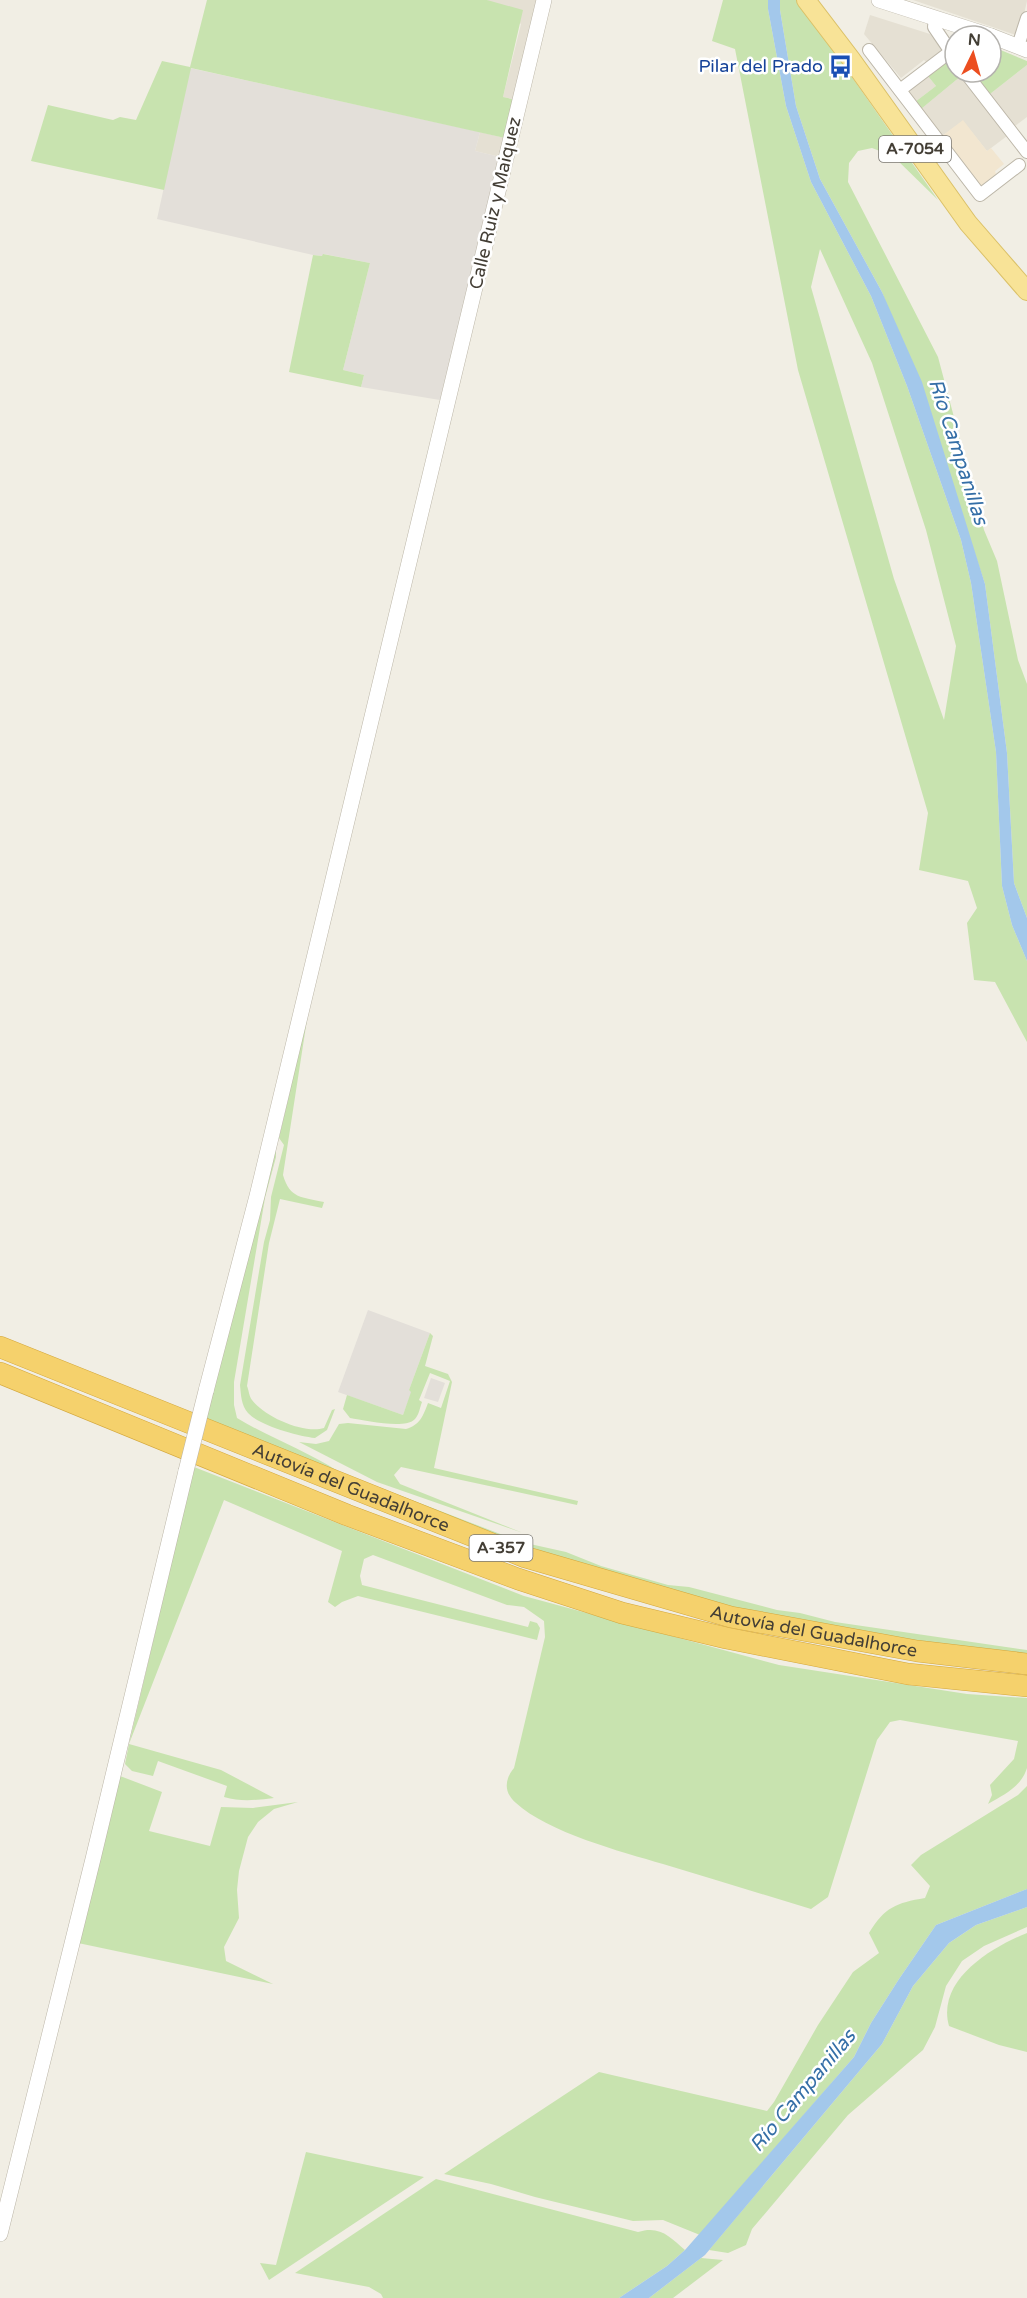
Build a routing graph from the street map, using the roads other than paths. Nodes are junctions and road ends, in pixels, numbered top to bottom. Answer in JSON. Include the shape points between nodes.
{"nodes":[{"id":1,"x":544,"y":0,"type":"edge"},
{"id":2,"x":879,"y":0,"type":"edge"},
{"id":3,"x":807,"y":1,"type":"edge"},
{"id":4,"x":935,"y":18,"type":"junction"},
{"id":5,"x":1027,"y":18,"type":"edge"},
{"id":6,"x":954,"y":24,"type":"edge"},
{"id":7,"x":1003,"y":40,"type":"edge"},
{"id":8,"x":943,"y":41,"type":"edge"},
{"id":9,"x":1023,"y":47,"type":"edge"},
{"id":10,"x":869,"y":50,"type":"dead end"},
{"id":11,"x":943,"y":61,"type":"edge"},
{"id":12,"x":974,"y":84,"type":"edge"},
{"id":13,"x":900,"y":90,"type":"junction"},
{"id":14,"x":1027,"y":152,"type":"edge"},
{"id":15,"x":1024,"y":166,"type":"edge"},
{"id":16,"x":1027,"y":291,"type":"edge"},
{"id":17,"x":0,"y":1347,"type":"edge"},
{"id":18,"x":0,"y":1373,"type":"edge"},
{"id":19,"x":1027,"y":1664,"type":"edge"},
{"id":20,"x":1027,"y":1686,"type":"edge"},
{"id":21,"x":0,"y":2234,"type":"edge"}],
"edges":[{"from":1,"to":21,"type":"street","name":"Calle Ruiz y Maiquez","bridge":true,"via":[[257,1196]]},
{"from":2,"to":4,"type":"street"},
{"from":3,"to":16,"type":"main road","number":"A-7054","via":[[968,223]]},
{"from":4,"to":6,"type":"street"},
{"from":4,"to":8,"type":"street","via":[[934,27]]},
{"from":5,"to":9,"type":"street"},
{"from":7,"to":9,"type":"street"},
{"from":10,"to":13,"type":"street"},
{"from":11,"to":13,"type":"street"},
{"from":12,"to":14,"type":"street"},
{"from":13,"to":15,"type":"street","via":[[980,195]]},
{"from":17,"to":19,"type":"highway","name":"Autovía del Guadalhorce","number":"A-357","via":[[525,1557],[731,1617],[917,1651]]},
{"from":18,"to":20,"type":"highway","name":"Autovía del Guadalhorce","number":"A-357","via":[[347,1515],[622,1613],[908,1674]]}]}
